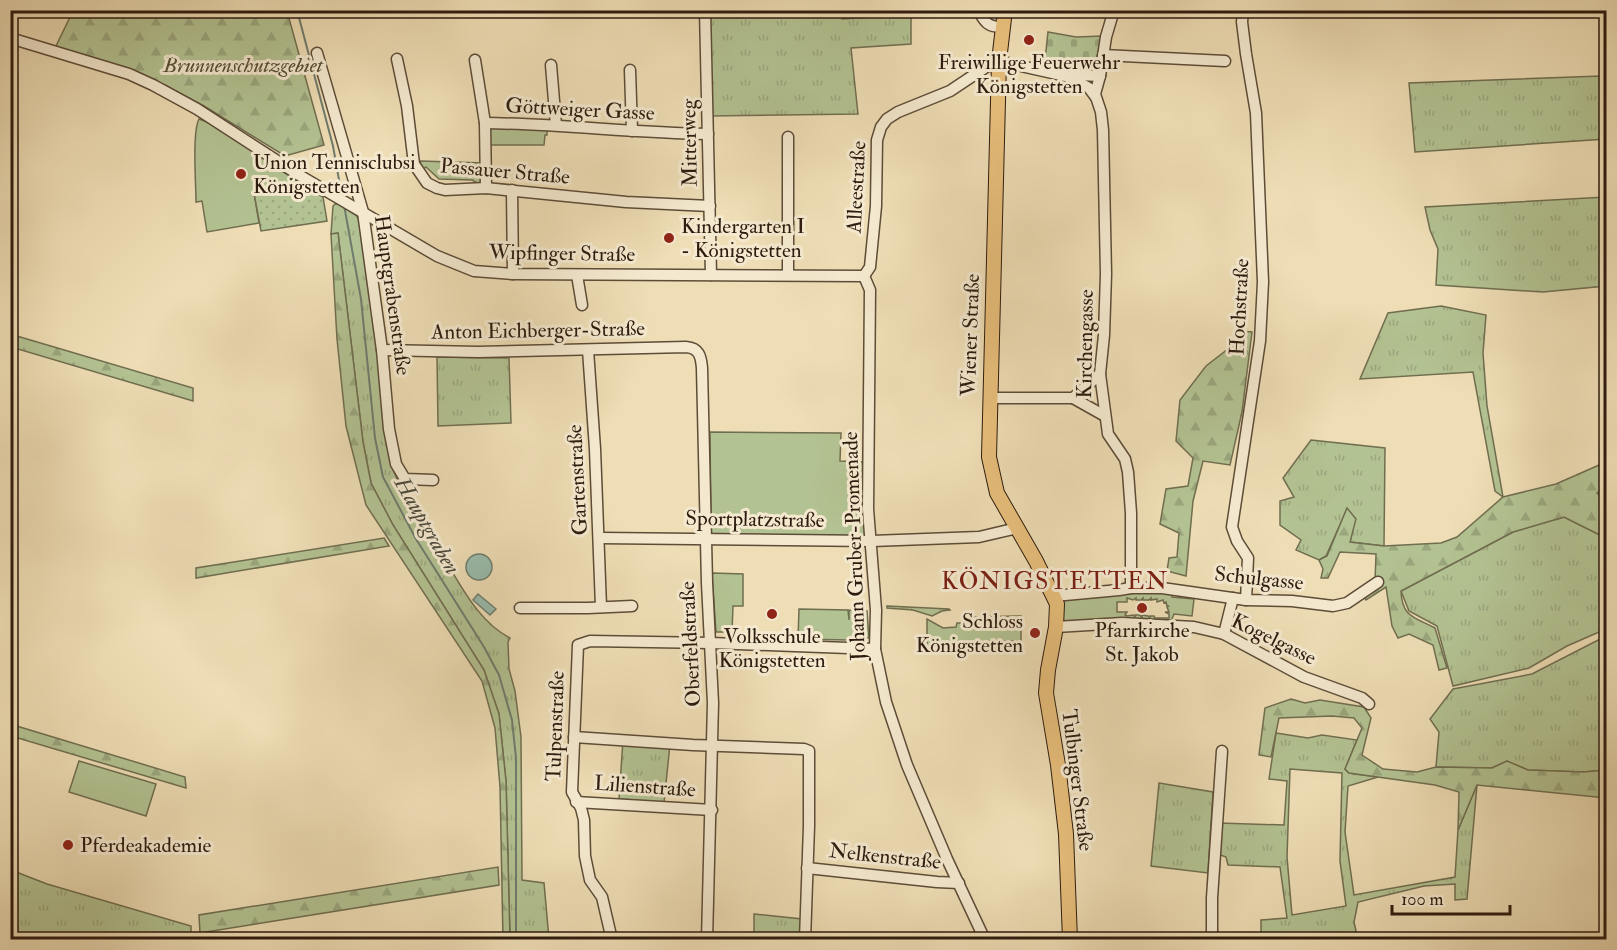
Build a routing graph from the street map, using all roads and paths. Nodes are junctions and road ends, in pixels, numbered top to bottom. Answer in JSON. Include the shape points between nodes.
{"nodes":[{"id":1,"x":705,"y":10,"type":"edge"},
{"id":2,"x":978,"y":10,"type":"edge"},
{"id":3,"x":1000,"y":10,"type":"edge"},
{"id":4,"x":1005,"y":10,"type":"edge"},
{"id":5,"x":1114,"y":10,"type":"edge"},
{"id":6,"x":1243,"y":10,"type":"edge"},
{"id":7,"x":1605,"y":10,"type":"edge"},
{"id":8,"x":1000,"y":27,"type":"junction"},
{"id":9,"x":1606,"y":35,"type":"edge"},
{"id":10,"x":10,"y":38,"type":"edge"},
{"id":11,"x":317,"y":53,"type":"dead end"},
{"id":12,"x":1103,"y":55,"type":"junction"},
{"id":13,"x":397,"y":59,"type":"dead end"},
{"id":14,"x":475,"y":60,"type":"dead end"},
{"id":15,"x":1226,"y":60,"type":"dead end"},
{"id":16,"x":999,"y":61,"type":"junction"},
{"id":17,"x":551,"y":65,"type":"dead end"},
{"id":18,"x":630,"y":70,"type":"dead end"},
{"id":19,"x":1070,"y":76,"type":"junction"},
{"id":20,"x":1100,"y":76,"type":"junction"},
{"id":21,"x":1095,"y":96,"type":"junction"},
{"id":22,"x":485,"y":123,"type":"junction"},
{"id":23,"x":556,"y":125,"type":"junction"},
{"id":24,"x":632,"y":131,"type":"junction"},
{"id":25,"x":708,"y":134,"type":"junction"},
{"id":26,"x":788,"y":137,"type":"dead end"},
{"id":27,"x":486,"y":188,"type":"junction"},
{"id":28,"x":512,"y":190,"type":"junction"},
{"id":29,"x":710,"y":206,"type":"junction"},
{"id":30,"x":361,"y":211,"type":"junction"},
{"id":31,"x":513,"y":274,"type":"junction"},
{"id":32,"x":577,"y":275,"type":"junction"},
{"id":33,"x":711,"y":275,"type":"junction"},
{"id":34,"x":788,"y":275,"type":"junction"},
{"id":35,"x":864,"y":276,"type":"junction"},
{"id":36,"x":582,"y":305,"type":"dead end"},
{"id":37,"x":695,"y":348,"type":"joint"},
{"id":38,"x":382,"y":350,"type":"junction"},
{"id":39,"x":588,"y":350,"type":"junction"},
{"id":40,"x":1100,"y":374,"type":"junction"},
{"id":41,"x":990,"y":398,"type":"junction"},
{"id":42,"x":1073,"y":398,"type":"junction"},
{"id":43,"x":1105,"y":416,"type":"junction"},
{"id":44,"x":433,"y":480,"type":"dead end"},
{"id":45,"x":1017,"y":528,"type":"junction"},
{"id":46,"x":600,"y":538,"type":"junction"},
{"id":47,"x":706,"y":538,"type":"junction"},
{"id":48,"x":872,"y":541,"type":"junction"},
{"id":49,"x":1378,"y":582,"type":"dead end"},
{"id":50,"x":1131,"y":588,"type":"junction"},
{"id":51,"x":1061,"y":595,"type":"junction"},
{"id":52,"x":1233,"y":598,"type":"junction"},
{"id":53,"x":1246,"y":600,"type":"junction"},
{"id":54,"x":632,"y":606,"type":"dead end"},
{"id":55,"x":601,"y":607,"type":"junction"},
{"id":56,"x":520,"y":608,"type":"dead end"},
{"id":57,"x":1056,"y":627,"type":"junction"},
{"id":58,"x":1224,"y":634,"type":"junction"},
{"id":59,"x":711,"y":643,"type":"junction"},
{"id":60,"x":875,"y":650,"type":"junction"},
{"id":61,"x":1369,"y":704,"type":"dead end"},
{"id":62,"x":574,"y":737,"type":"junction"},
{"id":63,"x":713,"y":745,"type":"junction"},
{"id":64,"x":1222,"y":751,"type":"dead end"},
{"id":65,"x":576,"y":802,"type":"junction"},
{"id":66,"x":712,"y":810,"type":"junction"},
{"id":67,"x":807,"y":868,"type":"junction"},
{"id":68,"x":959,"y":883,"type":"junction"},
{"id":69,"x":612,"y":939,"type":"edge"},
{"id":70,"x":707,"y":939,"type":"edge"},
{"id":71,"x":805,"y":939,"type":"edge"},
{"id":72,"x":984,"y":939,"type":"edge"},
{"id":73,"x":1070,"y":939,"type":"edge"},
{"id":74,"x":1212,"y":939,"type":"edge"}],
"edges":[{"from":1,"to":25,"type":"street","name":"Mitterweg"},
{"from":2,"to":8,"type":"street","via":[[986,24]]},
{"from":3,"to":8,"type":"main road","name":"Wiener Straße"},
{"from":4,"to":8,"type":"main road","name":"Wiener Straße"},
{"from":5,"to":12,"type":"street","name":"Kirchengasse"},
{"from":6,"to":53,"type":"street","name":"Hochstraße","via":[[1256,113],[1263,282],[1260,341],[1232,527],[1248,558]]},
{"from":7,"to":9,"type":"street"},
{"from":8,"to":16,"type":"main road","name":"Wiener Straße"},
{"from":10,"to":30,"type":"street","name":"Wipfinger Straße","via":[[129,74],[161,88]]},
{"from":11,"to":30,"type":"street","name":"Hauptgrabenstraße"},
{"from":12,"to":15,"type":"street"},
{"from":12,"to":20,"type":"street","name":"Kirchengasse"},
{"from":13,"to":27,"type":"street","name":"Passauer Straße","via":[[414,164],[419,174],[427,183],[445,190]]},
{"from":14,"to":22,"type":"street"},
{"from":16,"to":19,"type":"street"},
{"from":16,"to":35,"type":"street","name":"Alleestraße","via":[[956,88],[893,114],[883,124],[877,145],[870,267]]},
{"from":16,"to":41,"type":"main road","name":"Wiener Straße"},
{"from":17,"to":23,"type":"street"},
{"from":18,"to":24,"type":"street"},
{"from":19,"to":20,"type":"street"},
{"from":19,"to":21,"type":"street"},
{"from":20,"to":21,"type":"street","name":"Kirchengasse"},
{"from":21,"to":40,"type":"street","name":"Kirchengasse","via":[[1103,130],[1106,274]]},
{"from":22,"to":23,"type":"street","name":"Göttweiger Gasse"},
{"from":22,"to":27,"type":"street"},
{"from":23,"to":24,"type":"street","name":"Göttweiger Gasse"},
{"from":24,"to":25,"type":"street","name":"Göttweiger Gasse"},
{"from":25,"to":29,"type":"street","name":"Mitterweg"},
{"from":26,"to":34,"type":"street"},
{"from":27,"to":28,"type":"street","name":"Passauer Straße"},
{"from":28,"to":29,"type":"street","name":"Passauer Straße"},
{"from":28,"to":31,"type":"street"},
{"from":29,"to":33,"type":"street","name":"Mitterweg"},
{"from":30,"to":31,"type":"street","name":"Wipfinger Straße","via":[[458,266]]},
{"from":30,"to":38,"type":"street","name":"Hauptgrabenstraße"},
{"from":31,"to":32,"type":"street","name":"Wipfinger Straße"},
{"from":32,"to":33,"type":"street","name":"Wipfinger Straße"},
{"from":32,"to":36,"type":"street"},
{"from":33,"to":34,"type":"street","name":"Wipfinger Straße"},
{"from":34,"to":35,"type":"street","name":"Wipfinger Straße"},
{"from":35,"to":48,"type":"street","name":"Johann Gruber-Promenade","via":[[870,290],[868,509]]},
{"from":37,"to":39,"type":"street","name":"Anton Eichberger-Straße"},
{"from":37,"to":47,"type":"street","name":"Oberfeldstraße","via":[[702,368]]},
{"from":38,"to":39,"type":"street","name":"Anton Eichberger-Straße"},
{"from":38,"to":44,"type":"street","name":"Hauptgrabenstraße","via":[[396,464],[405,479]]},
{"from":39,"to":46,"type":"street","name":"Gartenstraße"},
{"from":40,"to":42,"type":"street"},
{"from":40,"to":43,"type":"street","name":"Kirchengasse"},
{"from":41,"to":42,"type":"street"},
{"from":41,"to":45,"type":"main road","name":"Wiener Straße","via":[[990,470],[997,493]]},
{"from":42,"to":43,"type":"street"},
{"from":43,"to":50,"type":"street","name":"Kirchengasse","via":[[1108,434],[1125,459],[1128,472]]},
{"from":45,"to":48,"type":"street","name":"Sportplatzstraße","via":[[979,537]]},
{"from":45,"to":51,"type":"main road","name":"Wiener Straße"},
{"from":46,"to":47,"type":"street","name":"Sportplatzstraße"},
{"from":46,"to":55,"type":"street","name":"Gartenstraße"},
{"from":47,"to":48,"type":"street","name":"Sportplatzstraße"},
{"from":47,"to":59,"type":"street","name":"Oberfeldstraße"},
{"from":48,"to":60,"type":"street","name":"Johann Gruber-Promenade"},
{"from":49,"to":53,"type":"street","name":"Schulgasse","via":[[1347,603],[1333,606]]},
{"from":50,"to":51,"type":"street","name":"Schulgasse"},
{"from":50,"to":52,"type":"street","name":"Schulgasse","via":[[1162,588]]},
{"from":51,"to":57,"type":"main road","name":"Tulbinger Straße"},
{"from":52,"to":53,"type":"street","name":"Schulgasse"},
{"from":52,"to":58,"type":"street"},
{"from":54,"to":55,"type":"street"},
{"from":55,"to":56,"type":"street"},
{"from":57,"to":58,"type":"street","name":"Kogelgasse","via":[[1170,624]]},
{"from":57,"to":73,"type":"main road","name":"Tulbinger Straße","via":[[1046,693],[1066,834]]},
{"from":58,"to":61,"type":"street","name":"Kogelgasse","via":[[1304,677]]},
{"from":59,"to":60,"type":"street"},
{"from":59,"to":62,"type":"street","name":"Tulpenstraße","via":[[581,643],[577,650]]},
{"from":59,"to":63,"type":"street","name":"Oberfeldstraße"},
{"from":60,"to":68,"type":"street","name":"Johann Gruber-Promenade","via":[[886,702],[907,765]]},
{"from":62,"to":63,"type":"street"},
{"from":62,"to":65,"type":"street","name":"Tulpenstraße","via":[[572,792]]},
{"from":63,"to":66,"type":"street","name":"Oberfeldstraße"},
{"from":63,"to":67,"type":"street","via":[[809,751]]},
{"from":64,"to":74,"type":"street"},
{"from":65,"to":66,"type":"street","name":"Lilienstraße"},
{"from":65,"to":69,"type":"street","name":"Tulpenstraße","via":[[584,820],[590,880],[602,897]]},
{"from":66,"to":70,"type":"street","name":"Oberfeldstraße"},
{"from":67,"to":68,"type":"street","name":"Nelkenstraße"},
{"from":67,"to":71,"type":"street"},
{"from":68,"to":72,"type":"street","name":"Johann Gruber-Promenade"}]}
